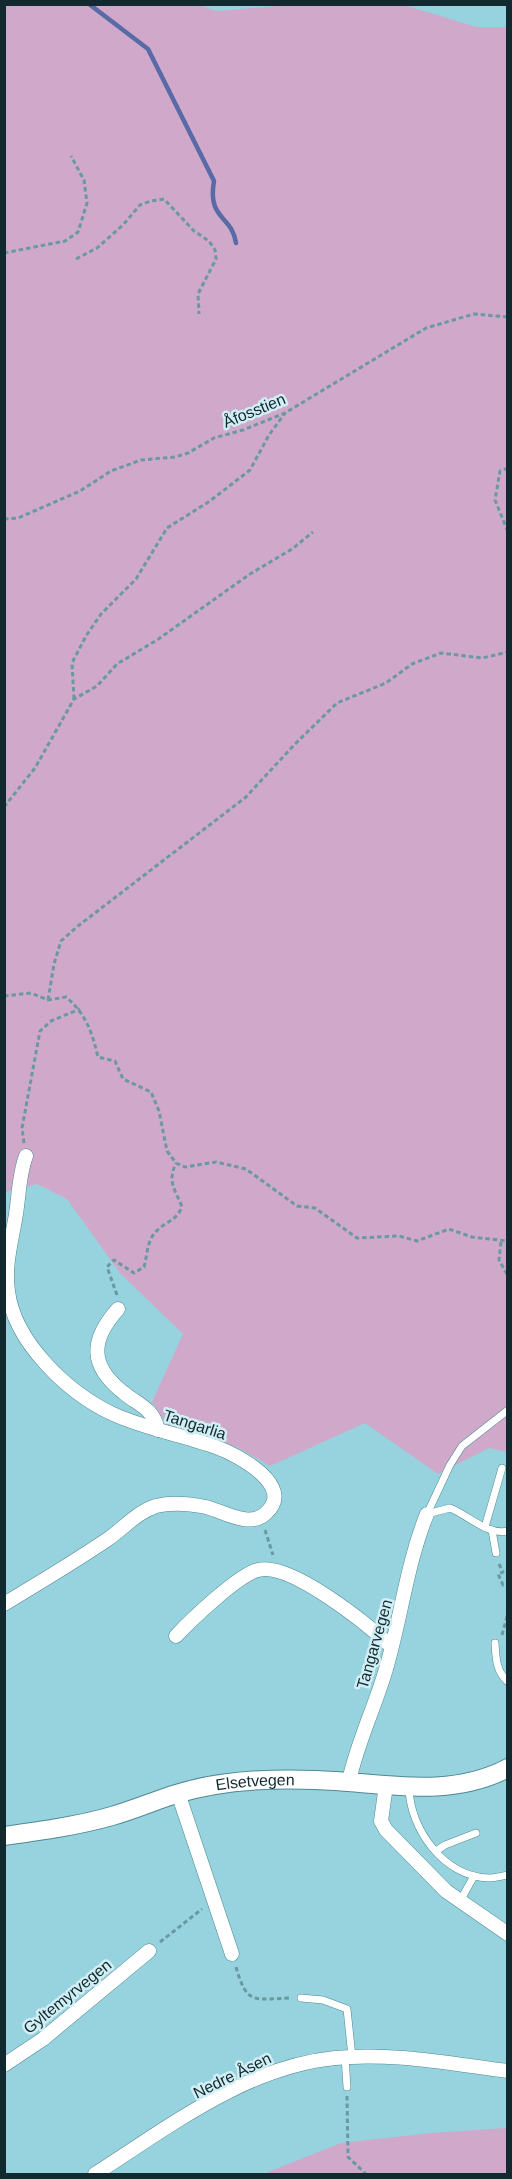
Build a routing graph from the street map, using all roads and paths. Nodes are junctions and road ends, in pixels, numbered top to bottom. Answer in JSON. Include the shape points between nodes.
{"nodes":[{"id":1,"x":71,"y":156,"type":"dead end"},
{"id":2,"x":4,"y":253,"type":"edge"},
{"id":3,"x":76,"y":258,"type":"dead end"},
{"id":4,"x":200,"y":314,"type":"dead end"},
{"id":5,"x":507,"y":317,"type":"edge"},
{"id":6,"x":285,"y":413,"type":"junction"},
{"id":7,"x":507,"y":468,"type":"edge"},
{"id":8,"x":4,"y":519,"type":"edge"},
{"id":9,"x":313,"y":532,"type":"dead end"},
{"id":10,"x":507,"y":532,"type":"edge"},
{"id":11,"x":507,"y":652,"type":"edge"},
{"id":12,"x":74,"y":699,"type":"junction"},
{"id":13,"x":4,"y":807,"type":"edge"},
{"id":14,"x":4,"y":996,"type":"edge"},
{"id":15,"x":48,"y":1000,"type":"junction"},
{"id":16,"x":80,"y":1009,"type":"junction"},
{"id":17,"x":26,"y":1156,"type":"joint"},
{"id":18,"x":176,"y":1162,"type":"junction"},
{"id":19,"x":507,"y":1241,"type":"edge"},
{"id":20,"x":501,"y":1242,"type":"junction"},
{"id":21,"x":507,"y":1276,"type":"edge"},
{"id":22,"x":118,"y":1309,"type":"joint"},
{"id":23,"x":507,"y":1410,"type":"edge"},
{"id":24,"x":158,"y":1430,"type":"junction"},
{"id":25,"x":502,"y":1468,"type":"dead end"},
{"id":26,"x":427,"y":1514,"type":"junction"},
{"id":27,"x":260,"y":1518,"type":"junction"},
{"id":28,"x":489,"y":1529,"type":"junction"},
{"id":29,"x":507,"y":1531,"type":"edge"},
{"id":30,"x":497,"y":1557,"type":"joint"},
{"id":31,"x":280,"y":1573,"type":"junction"},
{"id":32,"x":507,"y":1584,"type":"edge"},
{"id":33,"x":4,"y":1604,"type":"edge"},
{"id":34,"x":507,"y":1613,"type":"edge"},
{"id":35,"x":176,"y":1636,"type":"dead end"},
{"id":36,"x":495,"y":1643,"type":"joint"},
{"id":37,"x":391,"y":1646,"type":"junction"},
{"id":38,"x":507,"y":1682,"type":"edge"},
{"id":39,"x":507,"y":1768,"type":"edge"},
{"id":40,"x":349,"y":1781,"type":"junction"},
{"id":41,"x":386,"y":1785,"type":"junction"},
{"id":42,"x":409,"y":1787,"type":"junction"},
{"id":43,"x":178,"y":1793,"type":"junction"},
{"id":44,"x":476,"y":1833,"type":"dead end"},
{"id":45,"x":4,"y":1836,"type":"edge"},
{"id":46,"x":436,"y":1851,"type":"junction"},
{"id":47,"x":507,"y":1875,"type":"edge"},
{"id":48,"x":474,"y":1876,"type":"junction"},
{"id":49,"x":211,"y":1895,"type":"junction"},
{"id":50,"x":460,"y":1901,"type":"junction"},
{"id":51,"x":507,"y":1934,"type":"edge"},
{"id":52,"x":148,"y":1951,"type":"joint"},
{"id":53,"x":232,"y":1954,"type":"joint"},
{"id":54,"x":301,"y":1998,"type":"joint"},
{"id":55,"x":348,"y":2057,"type":"junction"},
{"id":56,"x":4,"y":2065,"type":"edge"},
{"id":57,"x":507,"y":2071,"type":"edge"},
{"id":58,"x":347,"y":2087,"type":"joint"},
{"id":59,"x":95,"y":2175,"type":"edge"},
{"id":60,"x":366,"y":2175,"type":"edge"}],
"edges":[{"from":1,"to":2,"type":"path","via":[[84,180],[87,203],[78,232],[65,241]]},
{"from":3,"to":4,"type":"path","via":[[96,248],[140,205],[165,199],[215,250],[216,259],[198,294]]},
{"from":5,"to":6,"type":"path","name":"Åfosstien","via":[[474,314],[426,328]]},
{"from":6,"to":8,"type":"path","name":"Åfosstien","via":[[214,438],[188,453],[141,460],[111,471],[80,491],[18,518]]},
{"from":6,"to":12,"type":"path","via":[[250,470],[167,528],[136,579],[101,614],[72,663]]},
{"from":7,"to":10,"type":"path","via":[[500,471],[495,500]]},
{"from":9,"to":12,"type":"path","via":[[117,664],[98,686]]},
{"from":11,"to":15,"type":"path","via":[[482,658],[441,653],[412,664],[386,683],[337,703],[246,797],[61,941]]},
{"from":12,"to":13,"type":"path","via":[[35,768]]},
{"from":14,"to":15,"type":"path","via":[[31,993]]},
{"from":15,"to":16,"type":"path","via":[[66,997]]},
{"from":16,"to":17,"type":"path","via":[[51,1020],[40,1031],[22,1128]]},
{"from":16,"to":18,"type":"path","via":[[94,1037],[98,1058],[116,1061],[123,1079],[151,1092],[167,1151]]},
{"from":17,"to":24,"type":"street","name":"Tangarlia","via":[[7,1269],[7,1290],[19,1325],[49,1367],[87,1400]]},
{"from":18,"to":20,"type":"path","via":[[185,1167],[216,1162],[246,1169],[297,1206],[315,1208],[357,1238],[399,1236],[417,1241],[449,1229]]},
{"from":18,"to":22,"type":"path","via":[[171,1182],[182,1207],[178,1216],[152,1236],[144,1267],[134,1273],[114,1260],[107,1266]]},
{"from":19,"to":20,"type":"path"},
{"from":20,"to":21,"type":"path","via":[[499,1260]]},
{"from":22,"to":24,"type":"street","via":[[100,1331],[97,1354],[108,1377],[151,1412]]},
{"from":23,"to":26,"type":"lane","via":[[462,1446]]},
{"from":24,"to":27,"type":"street","name":"Tangarlia","via":[[217,1447],[263,1475],[271,1483],[275,1497]]},
{"from":25,"to":28,"type":"lane"},
{"from":26,"to":28,"type":"lane","via":[[450,1508]]},
{"from":26,"to":37,"type":"street","name":"Tangarvegen"},
{"from":27,"to":31,"type":"path"},
{"from":27,"to":33,"type":"street","via":[[243,1519],[186,1504],[156,1506]]},
{"from":28,"to":29,"type":"lane"},
{"from":28,"to":30,"type":"lane"},
{"from":30,"to":32,"type":"path","via":[[503,1572],[498,1574],[503,1585]]},
{"from":31,"to":35,"type":"street","via":[[264,1569],[251,1573],[208,1605]]},
{"from":31,"to":37,"type":"street","via":[[318,1589]]},
{"from":34,"to":36,"type":"path","via":[[501,1640]]},
{"from":36,"to":38,"type":"lane","via":[[499,1672]]},
{"from":37,"to":40,"type":"street","name":"Tangarvegen"},
{"from":39,"to":42,"type":"main road","name":"Elsetvegen","via":[[457,1785]]},
{"from":40,"to":41,"type":"main road","name":"Elsetvegen"},
{"from":40,"to":43,"type":"main road","name":"Elsetvegen","via":[[264,1780]]},
{"from":41,"to":42,"type":"main road","name":"Elsetvegen"},
{"from":41,"to":50,"type":"street","via":[[381,1821],[431,1877]]},
{"from":42,"to":46,"type":"lane","via":[[415,1821]]},
{"from":43,"to":45,"type":"main road","name":"Elsetvegen","via":[[110,1816]]},
{"from":43,"to":49,"type":"street"},
{"from":44,"to":46,"type":"lane"},
{"from":46,"to":48,"type":"lane"},
{"from":47,"to":48,"type":"lane"},
{"from":48,"to":50,"type":"lane"},
{"from":49,"to":52,"type":"path","via":[[200,1912]]},
{"from":49,"to":53,"type":"street"},
{"from":50,"to":51,"type":"street"},
{"from":52,"to":56,"type":"street","name":"Gyltemyrvegen","via":[[43,2039]]},
{"from":53,"to":54,"type":"path","via":[[242,1987],[249,1996]]},
{"from":54,"to":55,"type":"lane","via":[[323,2000],[347,2009]]},
{"from":55,"to":57,"type":"street","name":"Nedre Åsen","via":[[419,2060]]},
{"from":55,"to":58,"type":"lane"},
{"from":55,"to":59,"type":"street","name":"Nedre Åsen","via":[[288,2067],[245,2083]]},
{"from":58,"to":60,"type":"path","via":[[348,2157]]}]}
